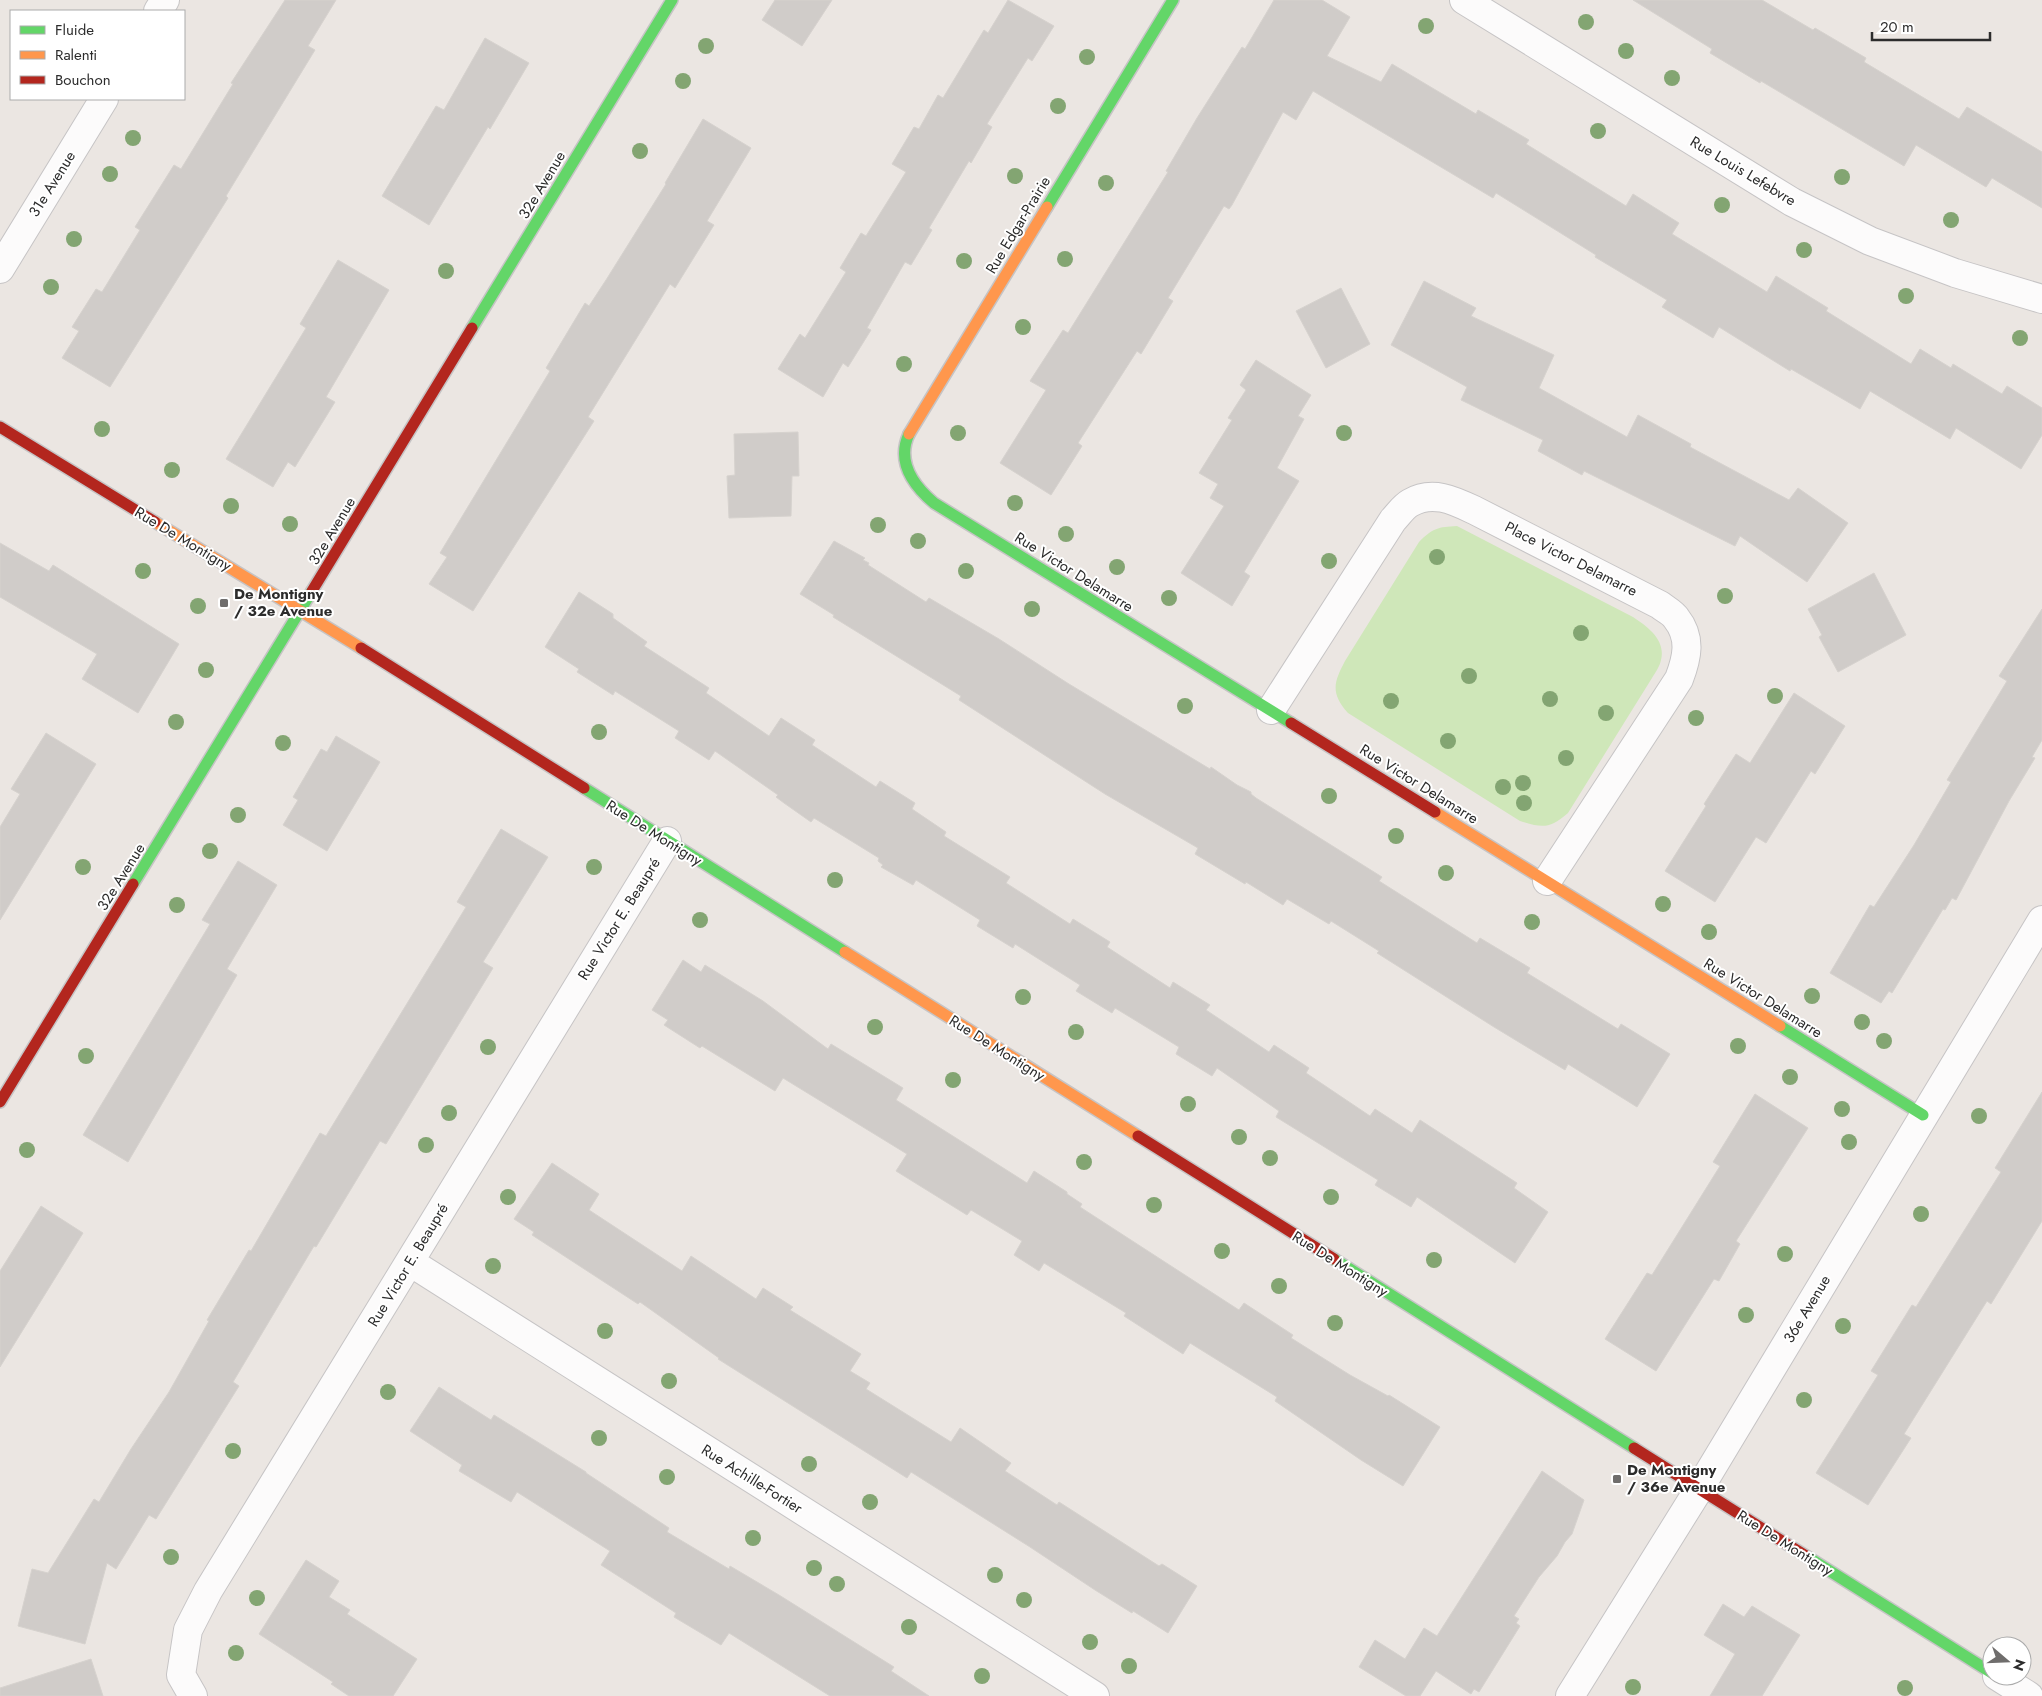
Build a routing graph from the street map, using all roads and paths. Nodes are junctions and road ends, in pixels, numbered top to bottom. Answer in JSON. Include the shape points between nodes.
{"nodes":[{"id":1,"x":672,"y":0,"type":"edge"},
{"id":2,"x":1173,"y":0,"type":"edge"},
{"id":3,"x":1464,"y":0,"type":"edge"},
{"id":4,"x":103,"y":100,"type":"edge"},
{"id":5,"x":0,"y":269,"type":"edge"},
{"id":6,"x":2042,"y":299,"type":"edge"},
{"id":7,"x":0,"y":427,"type":"edge"},
{"id":8,"x":908,"y":471,"type":"joint"},
{"id":9,"x":301,"y":610,"type":"junction"},
{"id":10,"x":1270,"y":710,"type":"junction"},
{"id":11,"x":667,"y":841,"type":"junction"},
{"id":12,"x":1547,"y":881,"type":"junction"},
{"id":13,"x":2042,"y":920,"type":"edge"},
{"id":14,"x":0,"y":1102,"type":"edge"},
{"id":15,"x":1923,"y":1116,"type":"junction"},
{"id":16,"x":410,"y":1262,"type":"junction"},
{"id":17,"x":1699,"y":1489,"type":"junction"},
{"id":18,"x":1982,"y":1667,"type":"edge"},
{"id":19,"x":2013,"y":1686,"type":"edge"},
{"id":20,"x":193,"y":1696,"type":"edge"},
{"id":21,"x":1095,"y":1696,"type":"edge"},
{"id":22,"x":1570,"y":1696,"type":"edge"},
{"id":23,"x":2029,"y":1696,"type":"edge"}],
"edges":[{"from":1,"to":9,"type":"street","name":"32e Avenue"},
{"from":2,"to":8,"type":"street","name":"Rue Edgar-Prairie","via":[[918,418],[905,445]]},
{"from":3,"to":6,"type":"street","name":"Rue Louis Lefebvre","via":[[1792,202],[1870,241],[1956,273]]},
{"from":4,"to":5,"type":"street","name":"31e Avenue"},
{"from":7,"to":9,"type":"street","name":"Rue De Montigny"},
{"from":8,"to":10,"type":"street","name":"Rue Victor Delamarre","via":[[920,492],[943,509]]},
{"from":9,"to":11,"type":"street","name":"Rue De Montigny"},
{"from":9,"to":14,"type":"street","name":"32e Avenue"},
{"from":10,"to":12,"type":"street","name":"Rue Victor Delamarre"},
{"from":10,"to":12,"type":"street","name":"Place Victor Delamarre","via":[[1393,520],[1409,503],[1429,496],[1451,499],[1660,605],[1676,617],[1687,639],[1687,659],[1678,679]]},
{"from":11,"to":16,"type":"street","name":"Rue Victor E. Beaupré"},
{"from":11,"to":17,"type":"street","name":"Rue De Montigny"},
{"from":12,"to":15,"type":"street","name":"Rue Victor Delamarre"},
{"from":13,"to":15,"type":"street","name":"36e Avenue"},
{"from":15,"to":17,"type":"street","name":"36e Avenue"},
{"from":16,"to":20,"type":"street","name":"Rue Victor E. Beaupré","via":[[208,1591],[188,1630],[181,1675]]},
{"from":16,"to":21,"type":"street","name":"Rue Achille-Fortier"},
{"from":17,"to":18,"type":"street","name":"Rue De Montigny"},
{"from":17,"to":22,"type":"street","name":"36e Avenue"},
{"from":19,"to":23,"type":"street"}]}
